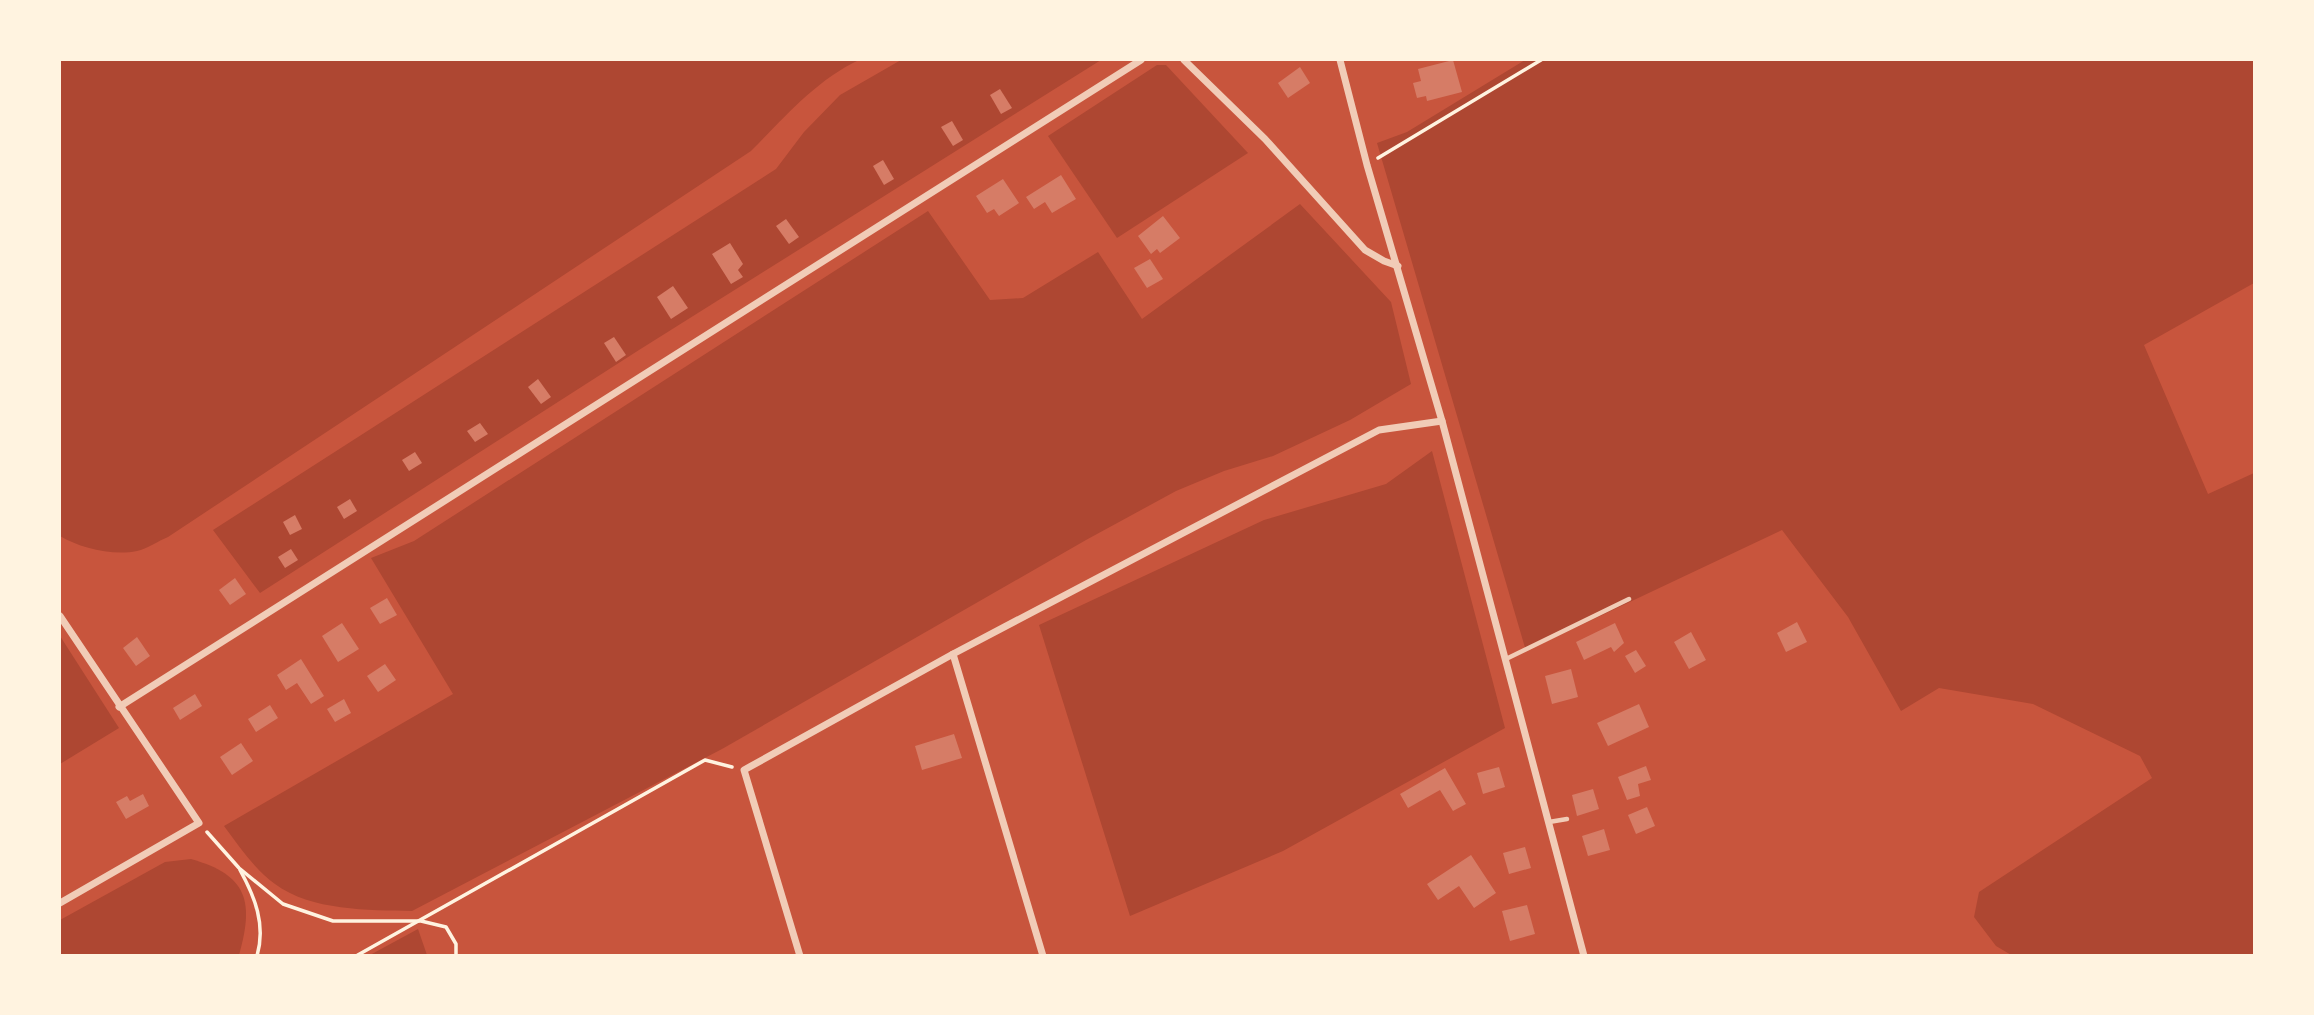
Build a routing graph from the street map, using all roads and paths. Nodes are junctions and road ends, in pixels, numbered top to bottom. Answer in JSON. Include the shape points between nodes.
{"nodes":[{"id":1,"x":1141,"y":60,"type":"edge"},
{"id":2,"x":1184,"y":60,"type":"edge"},
{"id":3,"x":1340,"y":60,"type":"edge"},
{"id":4,"x":1541,"y":60,"type":"edge"},
{"id":5,"x":1367,"y":165,"type":"junction"},
{"id":6,"x":1398,"y":266,"type":"junction"},
{"id":7,"x":1442,"y":421,"type":"junction"},
{"id":8,"x":1629,"y":598,"type":"dead end"},
{"id":9,"x":60,"y":616,"type":"edge"},
{"id":10,"x":953,"y":654,"type":"junction"},
{"id":11,"x":1506,"y":659,"type":"junction"},
{"id":12,"x":119,"y":707,"type":"junction"},
{"id":13,"x":744,"y":770,"type":"junction"},
{"id":14,"x":1567,"y":819,"type":"dead end"},
{"id":15,"x":1549,"y":822,"type":"junction"},
{"id":16,"x":199,"y":823,"type":"junction"},
{"id":17,"x":239,"y":868,"type":"junction"},
{"id":18,"x":60,"y":903,"type":"edge"},
{"id":19,"x":421,"y":920,"type":"junction"},
{"id":20,"x":257,"y":956,"type":"edge"},
{"id":21,"x":356,"y":956,"type":"edge"},
{"id":22,"x":456,"y":956,"type":"edge"},
{"id":23,"x":800,"y":956,"type":"edge"},
{"id":24,"x":1043,"y":956,"type":"edge"},
{"id":25,"x":1584,"y":956,"type":"edge"}],
"edges":[{"from":1,"to":12,"type":"street"},
{"from":2,"to":6,"type":"street","via":[[1265,139],[1365,250]]},
{"from":3,"to":5,"type":"street"},
{"from":4,"to":5,"type":"path"},
{"from":5,"to":6,"type":"street"},
{"from":6,"to":7,"type":"street"},
{"from":7,"to":10,"type":"street","via":[[1379,430]]},
{"from":7,"to":11,"type":"street"},
{"from":8,"to":11,"type":"lane"},
{"from":9,"to":12,"type":"street"},
{"from":10,"to":13,"type":"street"},
{"from":10,"to":24,"type":"street"},
{"from":11,"to":15,"type":"street"},
{"from":12,"to":16,"type":"street"},
{"from":13,"to":19,"type":"path","via":[[705,760]]},
{"from":13,"to":23,"type":"street"},
{"from":14,"to":15,"type":"lane"},
{"from":15,"to":25,"type":"street"},
{"from":16,"to":17,"type":"path"},
{"from":16,"to":18,"type":"street"},
{"from":17,"to":19,"type":"path","via":[[283,904],[333,920]]},
{"from":17,"to":20,"type":"path","via":[[259,916]]},
{"from":19,"to":21,"type":"path"},
{"from":19,"to":22,"type":"path","via":[[446,927],[456,944]]}]}
